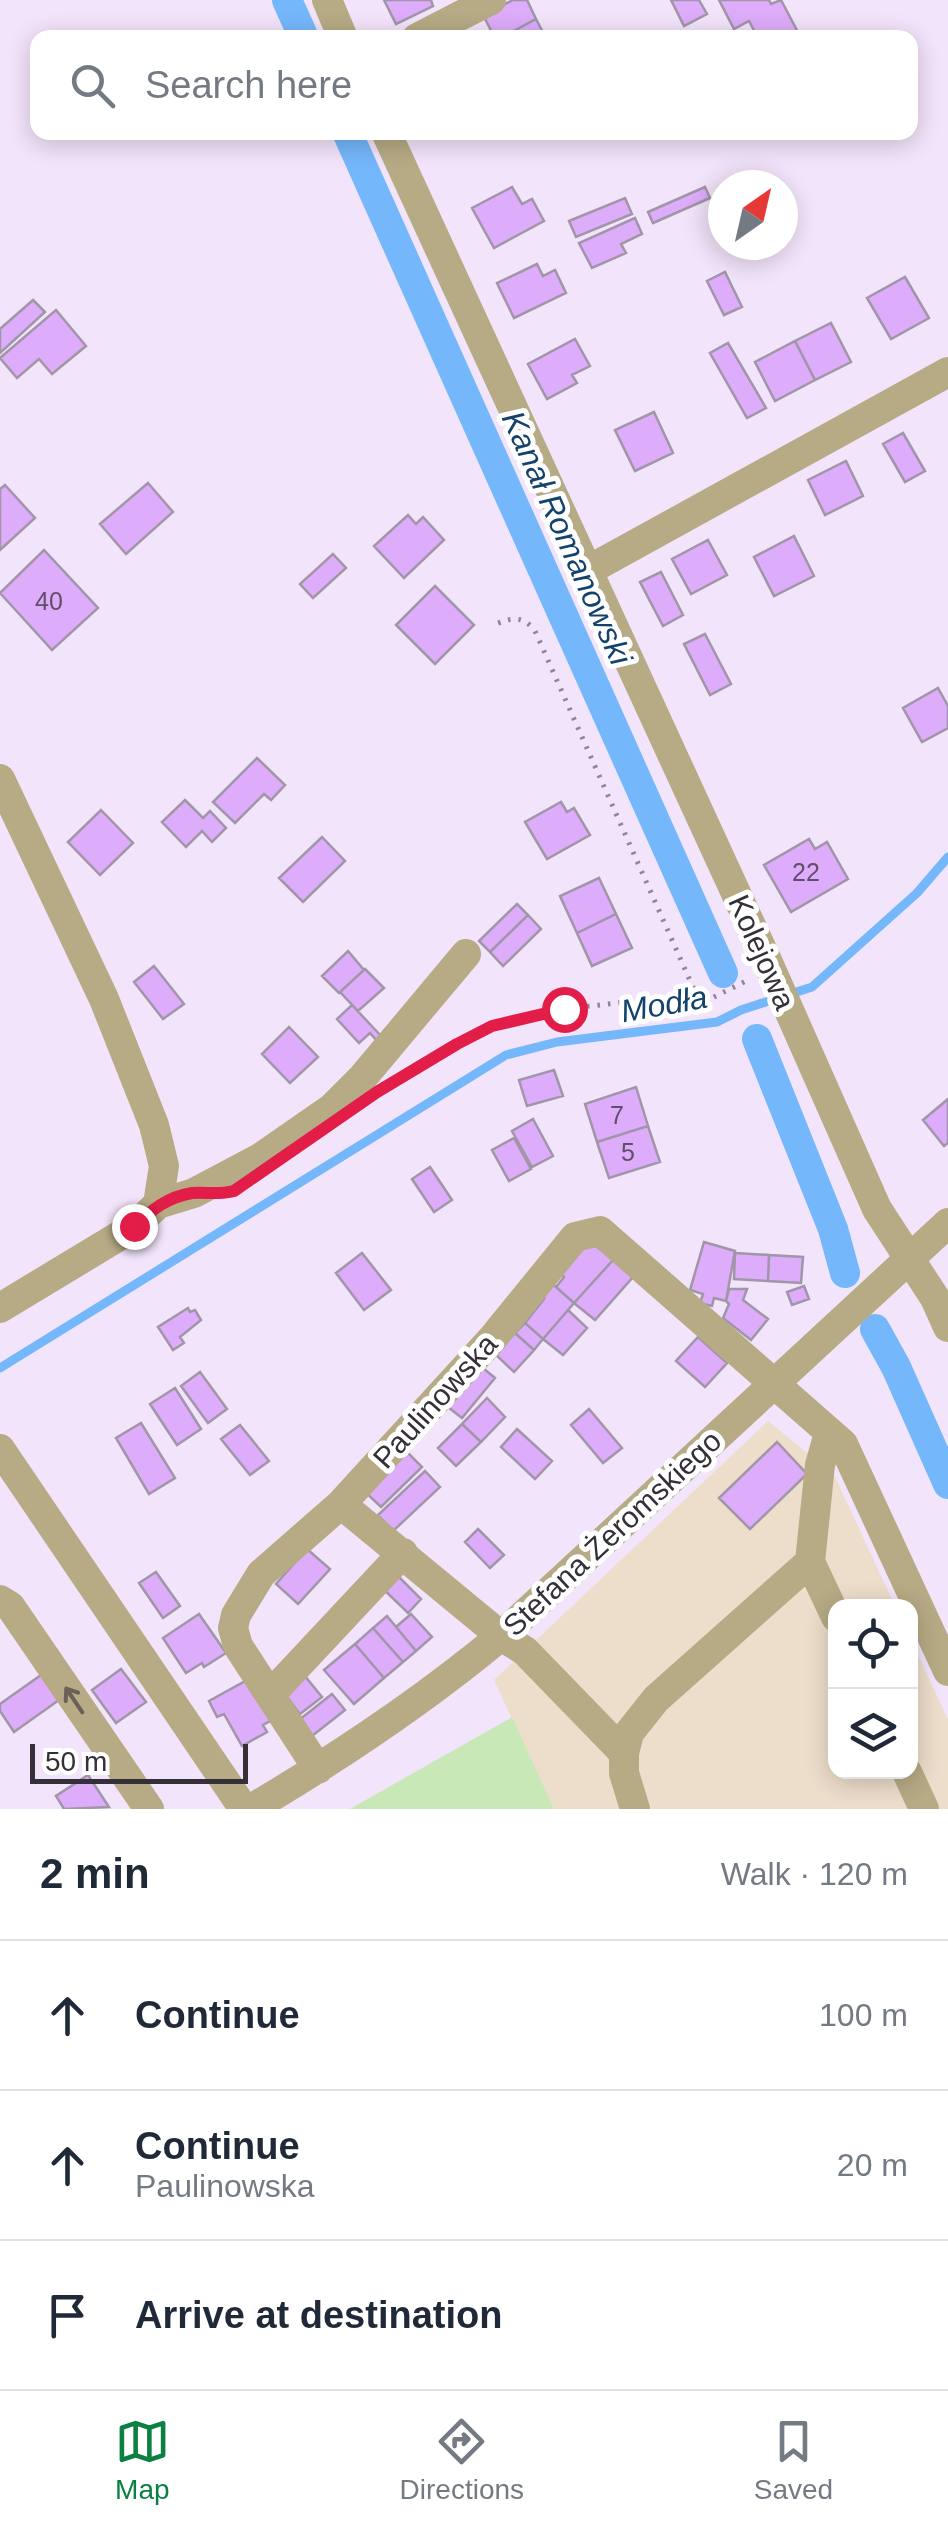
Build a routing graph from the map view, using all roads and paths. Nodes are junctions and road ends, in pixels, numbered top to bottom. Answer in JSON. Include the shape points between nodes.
{"nodes":[{"id":1,"x":327,"y":0,"type":"edge"},
{"id":2,"x":491,"y":0,"type":"edge"},
{"id":3,"x":340,"y":30,"type":"edge"},
{"id":4,"x":433,"y":30,"type":"edge"},
{"id":5,"x":390,"y":140,"type":"edge"},
{"id":6,"x":948,"y":372,"type":"edge"},
{"id":7,"x":587,"y":571,"type":"junction"},
{"id":8,"x":496,"y":624,"type":"dead end"},
{"id":9,"x":0,"y":779,"type":"edge"},
{"id":10,"x":466,"y":954,"type":"dead end"},
{"id":11,"x":761,"y":972,"type":"junction"},
{"id":12,"x":696,"y":994,"type":"junction"},
{"id":13,"x":393,"y":1083,"type":"dead end"},
{"id":14,"x":158,"y":1204,"type":"junction"},
{"id":15,"x":948,"y":1223,"type":"edge"},
{"id":16,"x":910,"y":1260,"type":"junction"},
{"id":17,"x":0,"y":1308,"type":"edge"},
{"id":18,"x":948,"y":1327,"type":"edge"},
{"id":19,"x":774,"y":1384,"type":"junction"},
{"id":20,"x":829,"y":1433,"type":"junction"},
{"id":21,"x":0,"y":1449,"type":"edge"},
{"id":22,"x":341,"y":1504,"type":"junction"},
{"id":23,"x":403,"y":1554,"type":"junction"},
{"id":24,"x":810,"y":1562,"type":"junction"},
{"id":25,"x":0,"y":1600,"type":"edge"},
{"id":26,"x":828,"y":1600,"type":"edge"},
{"id":27,"x":501,"y":1636,"type":"junction"},
{"id":28,"x":948,"y":1671,"type":"edge"},
{"id":29,"x":270,"y":1695,"type":"junction"},
{"id":30,"x":624,"y":1752,"type":"junction"},
{"id":31,"x":318,"y":1769,"type":"junction"},
{"id":32,"x":910,"y":1779,"type":"edge"},
{"id":33,"x":149,"y":1809,"type":"edge"},
{"id":34,"x":248,"y":1809,"type":"edge"},
{"id":35,"x":635,"y":1809,"type":"edge"},
{"id":36,"x":924,"y":1809,"type":"edge"}],
"edges":[{"from":1,"to":3,"type":"street"},
{"from":2,"to":4,"type":"street"},
{"from":5,"to":7,"type":"street","name":"Kolejowa"},
{"from":6,"to":7,"type":"street"},
{"from":7,"to":11,"type":"street","name":"Kolejowa"},
{"from":8,"to":12,"type":"path","via":[[521,619],[535,631]]},
{"from":9,"to":14,"type":"street","via":[[104,999],[154,1124],[164,1166]]},
{"from":10,"to":14,"type":"street","via":[[332,1108],[260,1158]]},
{"from":11,"to":12,"type":"path","via":[[706,1001]]},
{"from":11,"to":16,"type":"street","name":"Kolejowa","via":[[793,1022],[877,1209]]},
{"from":12,"to":13,"type":"path","via":[[564,1009],[492,1026]]},
{"from":14,"to":17,"type":"street","via":[[134,1226]]},
{"from":15,"to":16,"type":"street","name":"Stefana Żeromskiego"},
{"from":16,"to":18,"type":"street","name":"Kolejowa"},
{"from":16,"to":19,"type":"street","name":"Stefana Żeromskiego"},
{"from":19,"to":20,"type":"street"},
{"from":19,"to":22,"type":"street","name":"Paulinowska","via":[[600,1231],[575,1237]]},
{"from":19,"to":27,"type":"street","name":"Stefana Żeromskiego"},
{"from":20,"to":24,"type":"street"},
{"from":20,"to":28,"type":"street","via":[[843,1444]]},
{"from":21,"to":34,"type":"street"},
{"from":22,"to":23,"type":"street"},
{"from":22,"to":29,"type":"street","name":"Paulinowska","via":[[262,1574],[236,1615],[238,1646]]},
{"from":23,"to":27,"type":"street"},
{"from":23,"to":29,"type":"street"},
{"from":24,"to":26,"type":"street"},
{"from":24,"to":30,"type":"street","via":[[656,1699],[629,1732]]},
{"from":33,"to":25,"type":"street","one_way":true},
{"from":27,"to":30,"type":"street","via":[[525,1651]]},
{"from":27,"to":31,"type":"street","name":"Stefana Żeromskiego"},
{"from":29,"to":31,"type":"street","name":"Paulinowska"},
{"from":30,"to":35,"type":"street"},
{"from":31,"to":34,"type":"street","name":"Stefana Żeromskiego"},
{"from":32,"to":36,"type":"street"}]}
